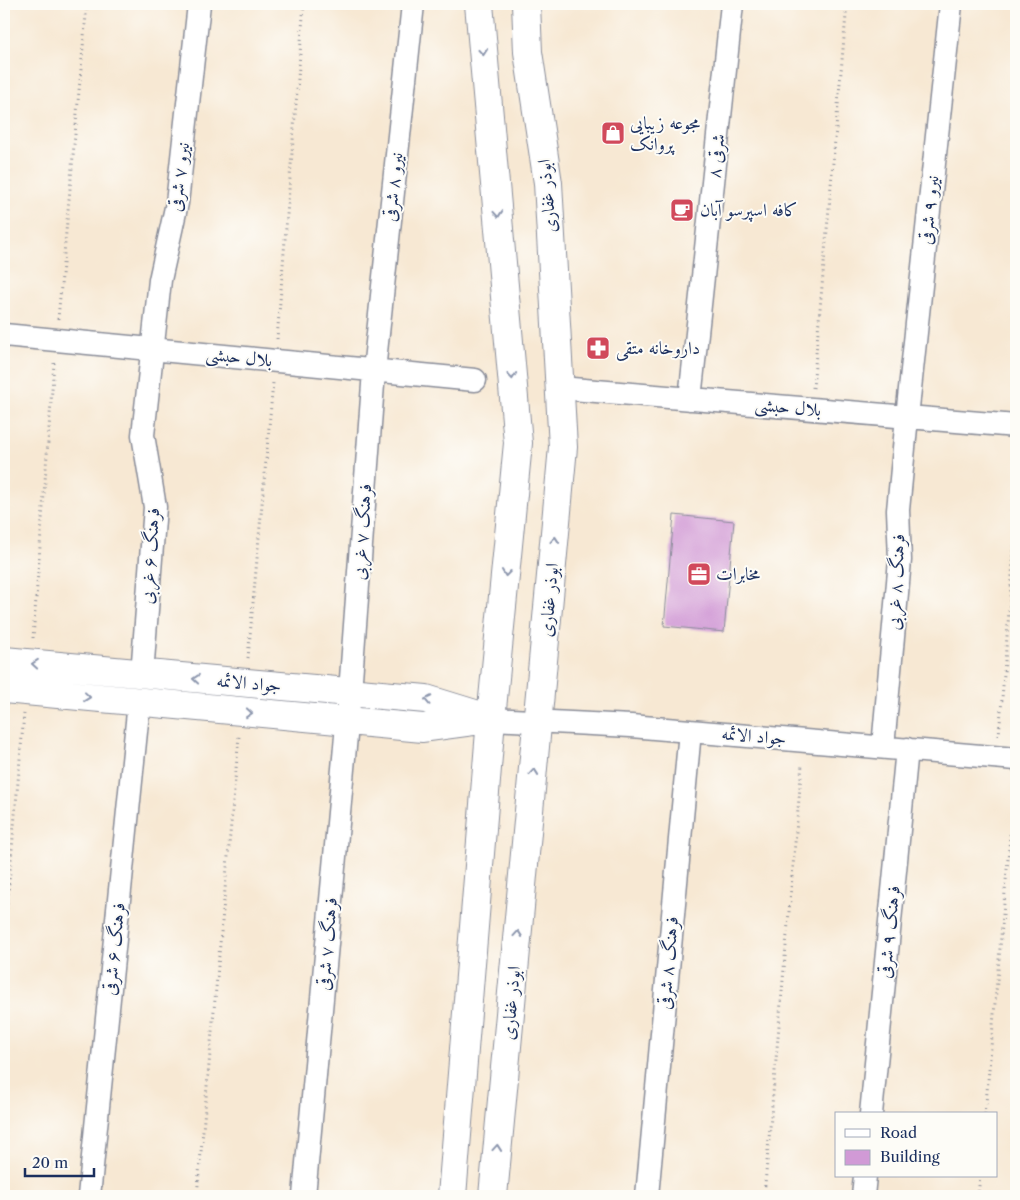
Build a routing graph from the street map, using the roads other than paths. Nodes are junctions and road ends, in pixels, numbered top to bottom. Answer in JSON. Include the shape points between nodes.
{"nodes":[{"id":1,"x":198,"y":4,"type":"edge"},
{"id":2,"x":412,"y":4,"type":"edge"},
{"id":3,"x":479,"y":4,"type":"edge"},
{"id":4,"x":526,"y":4,"type":"edge"},
{"id":5,"x":732,"y":4,"type":"edge"},
{"id":6,"x":951,"y":4,"type":"edge"},
{"id":7,"x":4,"y":335,"type":"edge"},
{"id":8,"x":153,"y":349,"type":"junction"},
{"id":9,"x":374,"y":371,"type":"junction"},
{"id":10,"x":475,"y":380,"type":"dead end"},
{"id":11,"x":560,"y":388,"type":"junction"},
{"id":12,"x":690,"y":399,"type":"junction"},
{"id":13,"x":906,"y":417,"type":"junction"},
{"id":14,"x":1016,"y":426,"type":"edge"},
{"id":15,"x":4,"y":661,"type":"edge"},
{"id":16,"x":142,"y":674,"type":"junction"},
{"id":17,"x":15,"y":690,"type":"edge"},
{"id":18,"x":350,"y":692,"type":"junction"},
{"id":19,"x":139,"y":702,"type":"junction"},
{"id":20,"x":491,"y":719,"type":"junction"},
{"id":21,"x":538,"y":721,"type":"junction"},
{"id":22,"x":347,"y":722,"type":"junction"},
{"id":23,"x":690,"y":731,"type":"junction"},
{"id":24,"x":883,"y":747,"type":"junction"},
{"id":25,"x":906,"y":749,"type":"junction"},
{"id":26,"x":1010,"y":764,"type":"edge"},
{"id":27,"x":871,"y":1112,"type":"edge"},
{"id":28,"x":865,"y":1178,"type":"edge"},
{"id":29,"x":89,"y":1196,"type":"edge"},
{"id":30,"x":304,"y":1196,"type":"edge"},
{"id":31,"x":452,"y":1196,"type":"edge"},
{"id":32,"x":493,"y":1196,"type":"edge"},
{"id":33,"x":646,"y":1196,"type":"edge"},
{"id":34,"x":863,"y":1196,"type":"edge"}],
"edges":[{"from":1,"to":8,"type":"street","name":"نیرو ۷ شرقی","via":[[177,203],[160,280]]},
{"from":2,"to":9,"type":"street","name":"نیرو ۸ شرقی"},
{"from":3,"to":20,"type":"street","one_way":true,"via":[[518,443]]},
{"from":4,"to":11,"type":"street","name":"ابوذر غفاری","via":[[528,52],[548,184]]},
{"from":5,"to":12,"type":"street","name":"۸ شرقی"},
{"from":6,"to":13,"type":"street","name":"نیرو ۹ شرقی"},
{"from":7,"to":8,"type":"street","name":"بلال حبشی"},
{"from":8,"to":9,"type":"street","name":"بلال حبشی"},
{"from":8,"to":16,"type":"street","name":"فرهنگ ۶ غربی","via":[[143,434],[155,507]]},
{"from":9,"to":10,"type":"street","name":"بلال حبشی"},
{"from":9,"to":18,"type":"street","name":"فرهنگ ۷ غربی"},
{"from":11,"to":12,"type":"street","name":"بلال حبشی"},
{"from":21,"to":11,"type":"street","name":"ابوذر غفاری","one_way":true,"via":[[563,447]]},
{"from":12,"to":13,"type":"street","name":"بلال حبشی"},
{"from":13,"to":14,"type":"street","name":"بلال حبشی"},
{"from":13,"to":24,"type":"street","name":"فرهنگ ۸ غربی","via":[[898,510],[900,560]]},
{"from":16,"to":15,"type":"street","name":"جواد الائمه","one_way":true},
{"from":18,"to":16,"type":"street","name":"جواد الائمه","one_way":true},
{"from":17,"to":19,"type":"street","name":"جواد الائمه","one_way":true},
{"from":20,"to":18,"type":"street","name":"جواد الائمه","one_way":true,"via":[[426,699]]},
{"from":18,"to":22,"type":"street","name":"فرهنگ ۷ شرقی"},
{"from":19,"to":22,"type":"street","name":"جواد الائمه","one_way":true},
{"from":19,"to":29,"type":"street","name":"فرهنگ ۶ شرقی"},
{"from":20,"to":21,"type":"street","name":"جواد الائمه"},
{"from":20,"to":22,"type":"street","name":"جواد الائمه","via":[[423,728]]},
{"from":20,"to":31,"type":"street"},
{"from":21,"to":23,"type":"street","name":"جواد الائمه"},
{"from":32,"to":21,"type":"street","name":"ابوذر غفاری","one_way":true},
{"from":22,"to":30,"type":"street","name":"فرهنگ ۷ شرقی"},
{"from":23,"to":24,"type":"street","name":"جواد الائمه"},
{"from":23,"to":33,"type":"street","name":"فرهنگ ۸ شرقی"},
{"from":24,"to":25,"type":"street","name":"جواد الائمه"},
{"from":25,"to":26,"type":"street","name":"جواد الائمه"},
{"from":25,"to":27,"type":"street","name":"فرهنگ ۹ شرقی"},
{"from":28,"to":34,"type":"street"}]}
